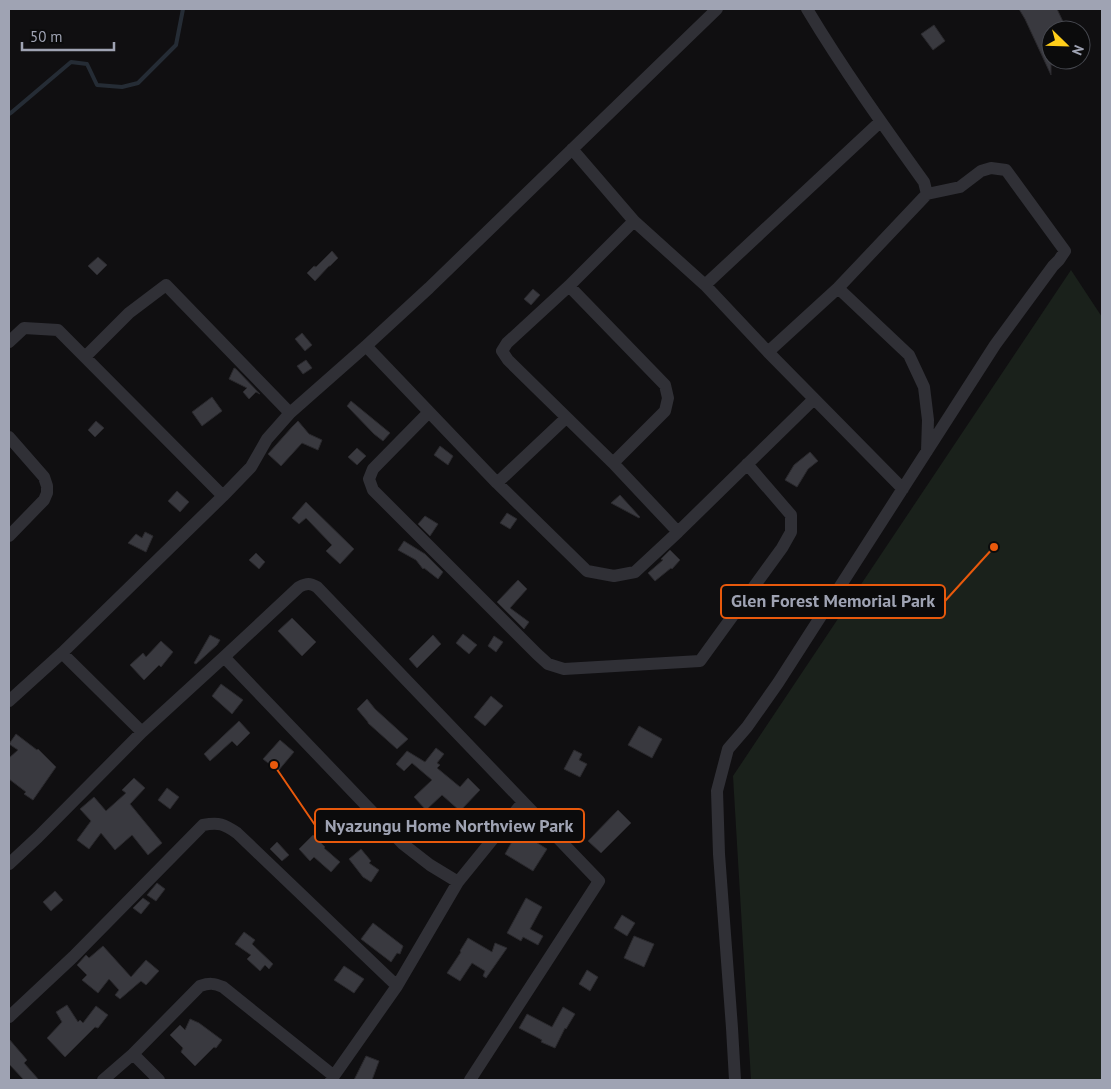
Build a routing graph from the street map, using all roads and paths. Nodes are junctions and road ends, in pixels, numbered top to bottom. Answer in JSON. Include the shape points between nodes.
{"nodes":[{"id":1,"x":717,"y":9,"type":"edge"},
{"id":2,"x":807,"y":9,"type":"edge"},
{"id":3,"x":880,"y":122,"type":"junction"},
{"id":4,"x":572,"y":149,"type":"junction"},
{"id":5,"x":927,"y":194,"type":"junction"},
{"id":6,"x":634,"y":221,"type":"junction"},
{"id":7,"x":705,"y":285,"type":"junction"},
{"id":8,"x":569,"y":286,"type":"junction"},
{"id":9,"x":838,"y":288,"type":"junction"},
{"id":10,"x":9,"y":342,"type":"edge"},
{"id":11,"x":366,"y":346,"type":"junction"},
{"id":12,"x":768,"y":352,"type":"junction"},
{"id":13,"x":86,"y":356,"type":"junction"},
{"id":14,"x":814,"y":399,"type":"junction"},
{"id":15,"x":429,"y":412,"type":"junction"},
{"id":16,"x":290,"y":413,"type":"junction"},
{"id":17,"x":566,"y":418,"type":"junction"},
{"id":18,"x":9,"y":437,"type":"edge"},
{"id":19,"x":927,"y":451,"type":"junction"},
{"id":20,"x":614,"y":463,"type":"junction"},
{"id":21,"x":747,"y":464,"type":"junction"},
{"id":22,"x":497,"y":483,"type":"junction"},
{"id":23,"x":902,"y":489,"type":"junction"},
{"id":24,"x":223,"y":496,"type":"junction"},
{"id":25,"x":678,"y":532,"type":"junction"},
{"id":26,"x":9,"y":536,"type":"edge"},
{"id":27,"x":62,"y":653,"type":"junction"},
{"id":28,"x":224,"y":657,"type":"junction"},
{"id":29,"x":9,"y":701,"type":"edge"},
{"id":30,"x":142,"y":732,"type":"junction"},
{"id":31,"x":524,"y":802,"type":"junction"},
{"id":32,"x":9,"y":864,"type":"edge"},
{"id":33,"x":458,"y":882,"type":"junction"},
{"id":34,"x":397,"y":986,"type":"junction"},
{"id":35,"x":9,"y":1018,"type":"edge"},
{"id":36,"x":133,"y":1054,"type":"junction"},
{"id":37,"x":332,"y":1078,"type":"edge"},
{"id":38,"x":103,"y":1080,"type":"edge"},
{"id":39,"x":159,"y":1080,"type":"edge"},
{"id":40,"x":470,"y":1080,"type":"edge"},
{"id":41,"x":735,"y":1080,"type":"edge"}],
"edges":[{"from":1,"to":4,"type":"street"},
{"from":2,"to":3,"type":"street"},
{"from":3,"to":5,"type":"street","via":[[924,182]]},
{"from":3,"to":7,"type":"street"},
{"from":4,"to":6,"type":"street"},
{"from":4,"to":11,"type":"street"},
{"from":5,"to":9,"type":"street"},
{"from":5,"to":19,"type":"street","via":[[960,187],[981,171],[991,168],[1006,170],[1065,251],[995,344]]},
{"from":6,"to":7,"type":"street"},
{"from":6,"to":8,"type":"street"},
{"from":7,"to":12,"type":"street"},
{"from":8,"to":17,"type":"street","via":[[502,351]]},
{"from":8,"to":20,"type":"street","via":[[665,385],[668,398],[665,411]]},
{"from":9,"to":12,"type":"street"},
{"from":9,"to":19,"type":"street","via":[[909,355],[924,387]]},
{"from":10,"to":13,"type":"street","via":[[24,328],[58,330]]},
{"from":11,"to":15,"type":"street"},
{"from":11,"to":16,"type":"street"},
{"from":12,"to":14,"type":"street"},
{"from":13,"to":16,"type":"street","via":[[129,313],[166,285]]},
{"from":13,"to":24,"type":"street"},
{"from":14,"to":21,"type":"street"},
{"from":14,"to":23,"type":"street"},
{"from":15,"to":21,"type":"street","via":[[373,469],[369,479],[373,490],[537,654],[548,664],[564,669],[700,660],[791,532],[791,516]]},
{"from":15,"to":22,"type":"street"},
{"from":16,"to":24,"type":"street","via":[[267,439],[251,468]]},
{"from":17,"to":20,"type":"street"},
{"from":17,"to":22,"type":"street"},
{"from":18,"to":26,"type":"street","via":[[44,477],[48,493]]},
{"from":19,"to":23,"type":"street"},
{"from":20,"to":25,"type":"street"},
{"from":21,"to":25,"type":"street"},
{"from":22,"to":25,"type":"street","via":[[586,571],[614,576],[635,572]]},
{"from":23,"to":41,"type":"street","via":[[778,683],[748,727],[728,749],[717,791]]},
{"from":24,"to":27,"type":"street"},
{"from":27,"to":29,"type":"street"},
{"from":27,"to":30,"type":"street"},
{"from":28,"to":30,"type":"street"},
{"from":28,"to":31,"type":"street","via":[[299,587],[311,584]]},
{"from":28,"to":33,"type":"street","via":[[403,844]]},
{"from":30,"to":32,"type":"street"},
{"from":31,"to":33,"type":"street"},
{"from":31,"to":40,"type":"street","via":[[599,881]]},
{"from":33,"to":34,"type":"street"},
{"from":34,"to":35,"type":"street","via":[[237,833],[215,822],[203,825]]},
{"from":34,"to":37,"type":"street"},
{"from":36,"to":37,"type":"street","via":[[200,986],[209,983],[223,987]]},
{"from":36,"to":38,"type":"street"},
{"from":36,"to":39,"type":"street"}]}
